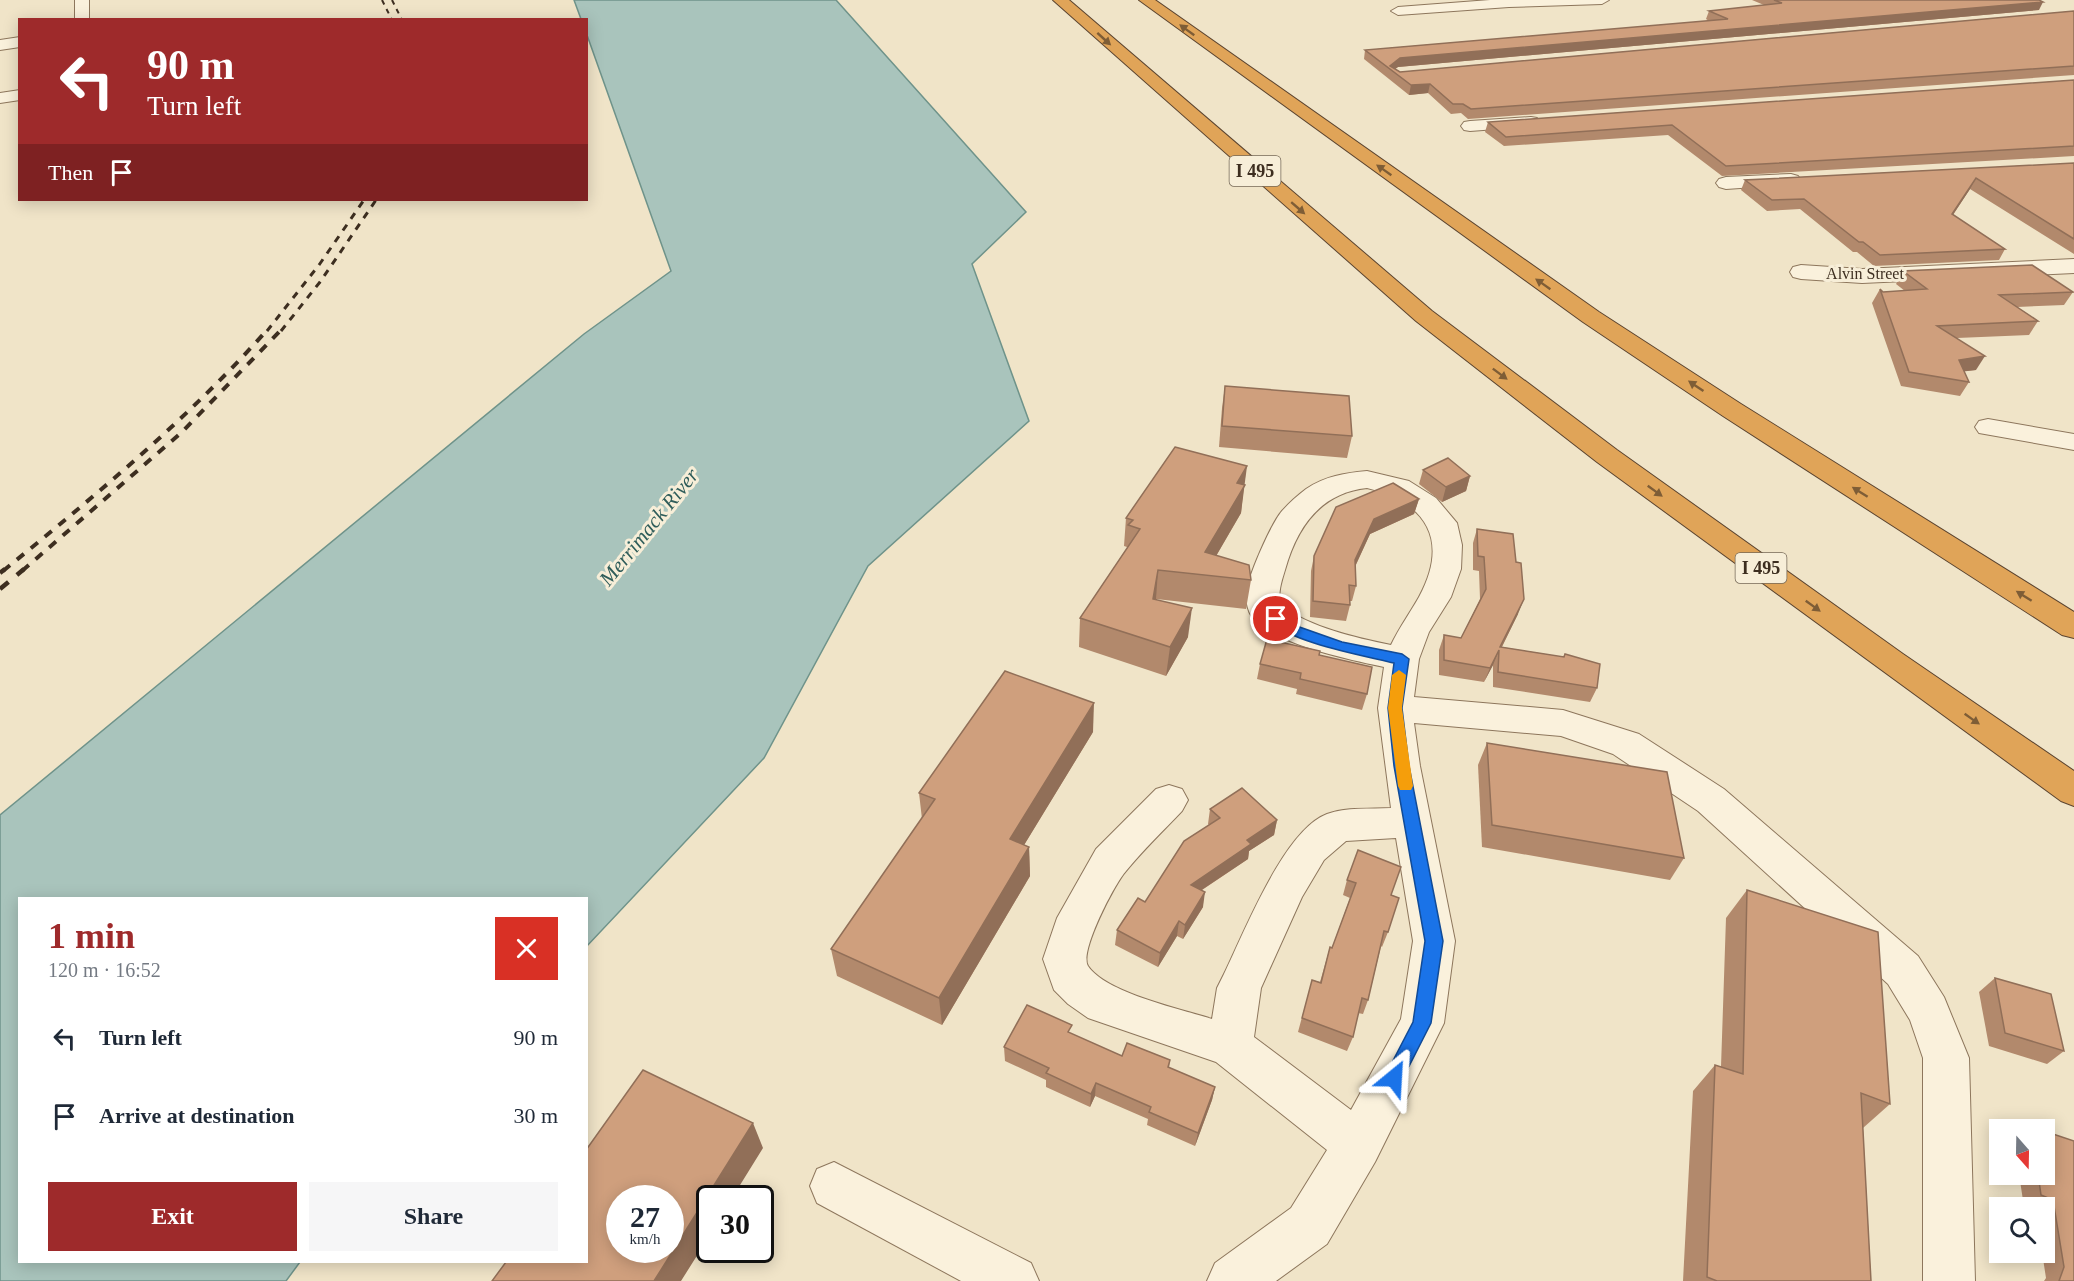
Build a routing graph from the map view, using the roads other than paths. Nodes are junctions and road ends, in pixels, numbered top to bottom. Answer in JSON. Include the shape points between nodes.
{"nodes":[{"id":1,"x":82,"y":0,"type":"edge"},
{"id":2,"x":1060,"y":0,"type":"edge"},
{"id":3,"x":1146,"y":0,"type":"edge"},
{"id":4,"x":1602,"y":0,"type":"edge"},
{"id":5,"x":1398,"y":11,"type":"dead end"},
{"id":6,"x":82,"y":18,"type":"edge"},
{"id":7,"x":18,"y":42,"type":"edge"},
{"id":8,"x":0,"y":45,"type":"edge"},
{"id":9,"x":18,"y":95,"type":"edge"},
{"id":10,"x":0,"y":98,"type":"edge"},
{"id":11,"x":1553,"y":120,"type":"edge"},
{"id":12,"x":1470,"y":126,"type":"dead end"},
{"id":13,"x":1809,"y":179,"type":"edge"},
{"id":14,"x":1726,"y":183,"type":"dead end"},
{"id":15,"x":2074,"y":266,"type":"edge"},
{"id":16,"x":1801,"y":272,"type":"dead end"},
{"id":17,"x":1988,"y":427,"type":"dead end"},
{"id":18,"x":2074,"y":442,"type":"edge"},
{"id":19,"x":2074,"y":627,"type":"edge"},
{"id":20,"x":1407,"y":646,"type":"junction"},
{"id":21,"x":1395,"y":708,"type":"junction"},
{"id":22,"x":2074,"y":791,"type":"edge"},
{"id":23,"x":1169,"y":800,"type":"dead end"},
{"id":24,"x":1413,"y":822,"type":"junction"},
{"id":25,"x":1230,"y":1046,"type":"junction"},
{"id":26,"x":1358,"y":1145,"type":"junction"},
{"id":27,"x":834,"y":1186,"type":"dead end"},
{"id":28,"x":1013,"y":1281,"type":"edge"},
{"id":29,"x":1233,"y":1281,"type":"edge"},
{"id":30,"x":1949,"y":1281,"type":"edge"}],
"edges":[{"from":1,"to":6,"type":"street"},
{"from":2,"to":22,"type":"highway","number":"I 495","one_way":true,"via":[[1424,316],[1607,456]]},
{"from":19,"to":3,"type":"highway","one_way":true,"via":[[1591,317]]},
{"from":4,"to":5,"type":"street"},
{"from":7,"to":8,"type":"street"},
{"from":9,"to":10,"type":"street"},
{"from":11,"to":12,"type":"street"},
{"from":13,"to":14,"type":"street"},
{"from":15,"to":16,"type":"street","name":"Alvin Street","via":[[1862,276]]},
{"from":17,"to":18,"type":"street"},
{"from":20,"to":20,"type":"street","via":[[1446,570],[1447,545],[1442,523],[1426,504],[1399,487],[1367,479],[1341,482],[1317,495],[1293,517],[1273,558],[1262,594],[1265,611],[1286,627],[1340,646]]},
{"from":20,"to":21,"type":"street"},
{"from":21,"to":24,"type":"street"},
{"from":21,"to":30,"type":"street","via":[[1563,723],[1626,744],[1712,800],[1903,970],[1929,1011],[1946,1058]]},
{"from":23,"to":25,"type":"street","via":[[1110,861],[1072,931],[1064,959],[1069,976],[1103,1004]]},
{"from":24,"to":25,"type":"street","via":[[1337,826],[1310,849],[1286,888],[1239,988]]},
{"from":24,"to":26,"type":"street","via":[[1434,941],[1422,1023]]},
{"from":25,"to":26,"type":"street"},
{"from":26,"to":29,"type":"street","via":[[1309,1226]]},
{"from":27,"to":28,"type":"street"}]}
